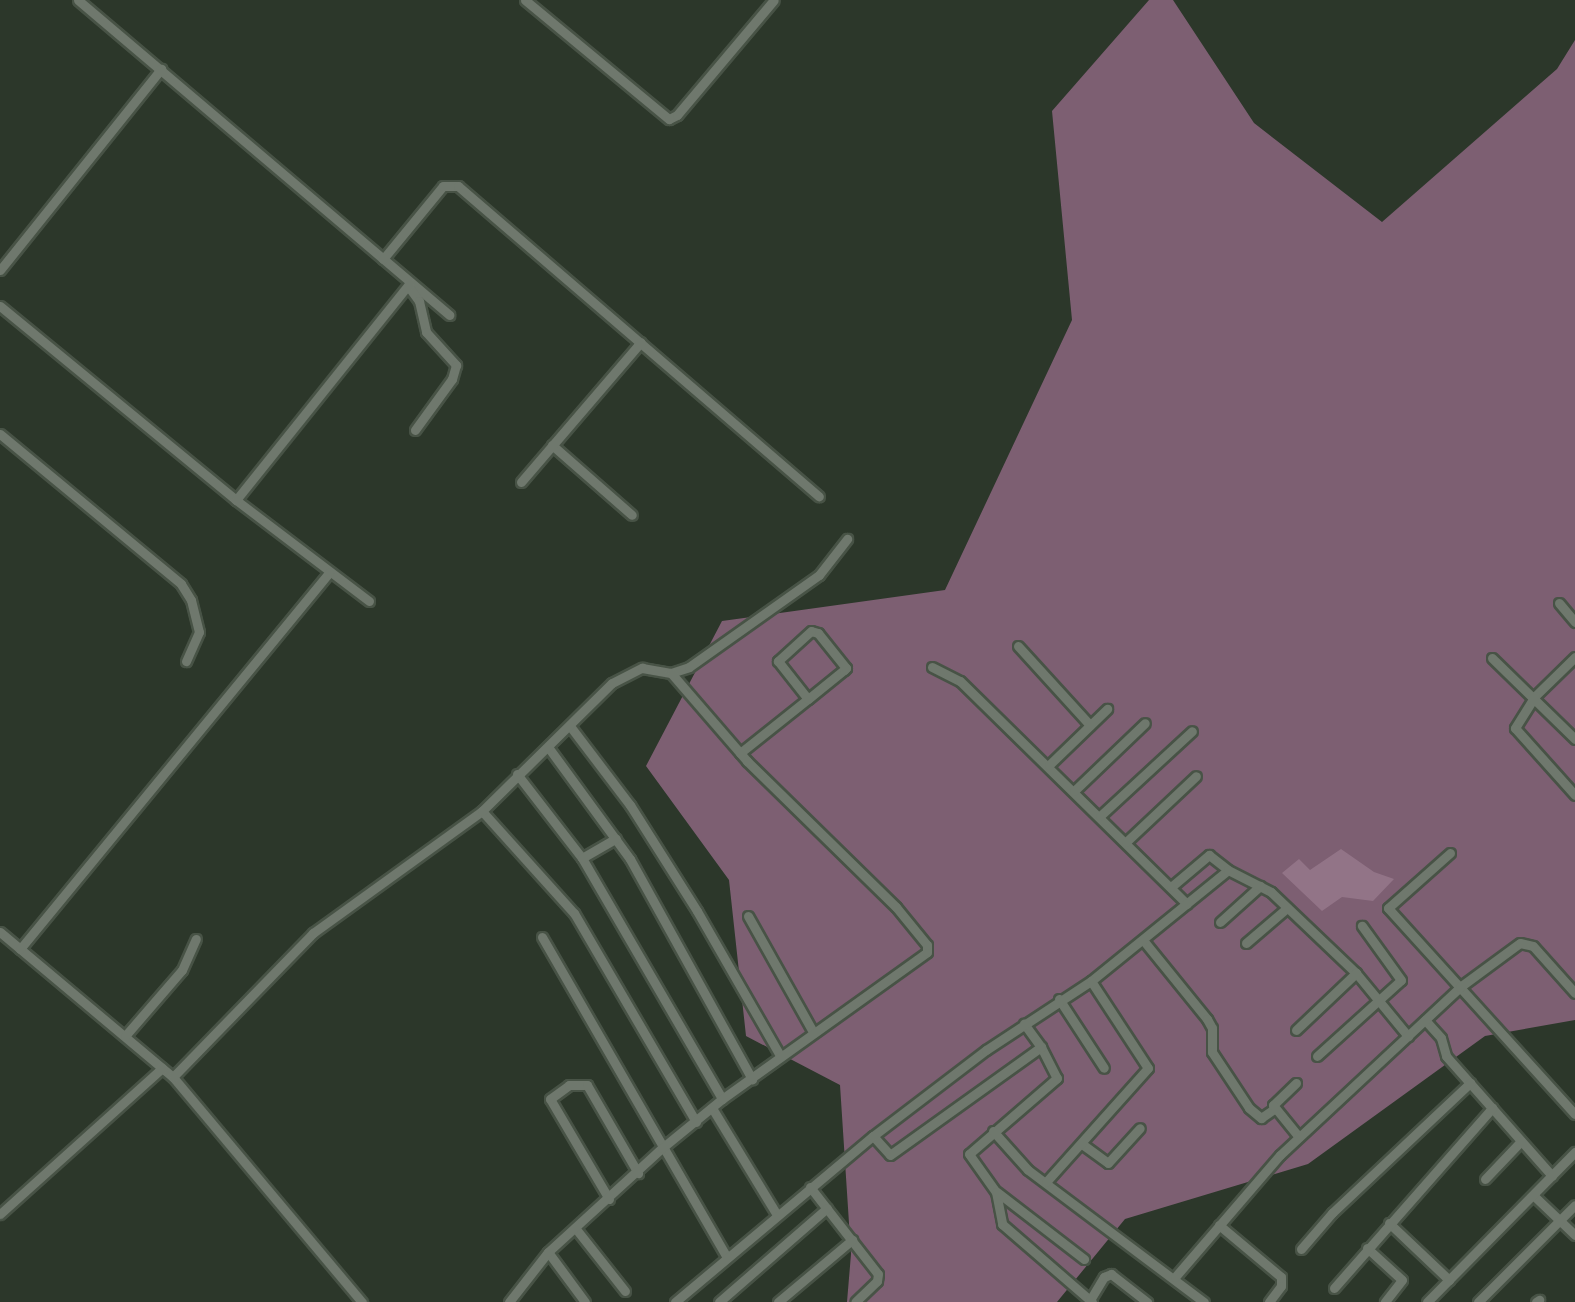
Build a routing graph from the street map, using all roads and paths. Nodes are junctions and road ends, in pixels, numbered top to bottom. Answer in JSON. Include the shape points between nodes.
{"nodes":[{"id":1,"x":78,"y":0,"type":"edge"},
{"id":2,"x":525,"y":0,"type":"edge"},
{"id":3,"x":774,"y":0,"type":"edge"},
{"id":4,"x":161,"y":69,"type":"junction"},
{"id":5,"x":383,"y":259,"type":"junction"},
{"id":6,"x":0,"y":270,"type":"edge"},
{"id":7,"x":409,"y":285,"type":"junction"},
{"id":8,"x":0,"y":306,"type":"edge"},
{"id":9,"x":450,"y":315,"type":"dead end"},
{"id":10,"x":641,"y":342,"type":"junction"},
{"id":11,"x":415,"y":430,"type":"dead end"},
{"id":12,"x":0,"y":434,"type":"edge"},
{"id":13,"x":552,"y":445,"type":"junction"},
{"id":14,"x":521,"y":482,"type":"dead end"},
{"id":15,"x":819,"y":496,"type":"dead end"},
{"id":16,"x":236,"y":500,"type":"junction"},
{"id":17,"x":632,"y":515,"type":"dead end"},
{"id":18,"x":848,"y":539,"type":"dead end"},
{"id":19,"x":330,"y":573,"type":"junction"},
{"id":20,"x":369,"y":601,"type":"dead end"},
{"id":21,"x":1559,"y":603,"type":"dead end"},
{"id":22,"x":1575,"y":622,"type":"edge"},
{"id":23,"x":1018,"y":646,"type":"dead end"},
{"id":24,"x":1575,"y":657,"type":"edge"},
{"id":25,"x":1492,"y":658,"type":"dead end"},
{"id":26,"x":186,"y":661,"type":"dead end"},
{"id":27,"x":932,"y":667,"type":"dead end"},
{"id":28,"x":671,"y":673,"type":"junction"},
{"id":29,"x":1535,"y":696,"type":"junction"},
{"id":30,"x":808,"y":699,"type":"junction"},
{"id":31,"x":1107,"y":709,"type":"dead end"},
{"id":32,"x":1145,"y":723,"type":"dead end"},
{"id":33,"x":1090,"y":725,"type":"junction"},
{"id":34,"x":570,"y":726,"type":"junction"},
{"id":35,"x":1192,"y":731,"type":"dead end"},
{"id":36,"x":1575,"y":739,"type":"edge"},
{"id":37,"x":548,"y":747,"type":"junction"},
{"id":38,"x":740,"y":753,"type":"junction"},
{"id":39,"x":1049,"y":765,"type":"junction"},
{"id":40,"x":517,"y":774,"type":"junction"},
{"id":41,"x":1196,"y":776,"type":"dead end"},
{"id":42,"x":1074,"y":791,"type":"junction"},
{"id":43,"x":1575,"y":795,"type":"edge"},
{"id":44,"x":482,"y":811,"type":"junction"},
{"id":45,"x":1100,"y":816,"type":"junction"},
{"id":46,"x":616,"y":838,"type":"junction"},
{"id":47,"x":1126,"y":842,"type":"junction"},
{"id":48,"x":1450,"y":853,"type":"dead end"},
{"id":49,"x":582,"y":858,"type":"junction"},
{"id":50,"x":1228,"y":870,"type":"junction"},
{"id":51,"x":1171,"y":887,"type":"junction"},
{"id":52,"x":1260,"y":887,"type":"junction"},
{"id":53,"x":1187,"y":904,"type":"junction"},
{"id":54,"x":1287,"y":908,"type":"junction"},
{"id":55,"x":748,"y":916,"type":"dead end"},
{"id":56,"x":1220,"y":922,"type":"dead end"},
{"id":57,"x":1362,"y":926,"type":"dead end"},
{"id":58,"x":0,"y":932,"type":"edge"},
{"id":59,"x":542,"y":937,"type":"dead end"},
{"id":60,"x":196,"y":939,"type":"dead end"},
{"id":61,"x":1143,"y":940,"type":"junction"},
{"id":62,"x":1245,"y":943,"type":"dead end"},
{"id":63,"x":20,"y":949,"type":"junction"},
{"id":64,"x":1356,"y":973,"type":"junction"},
{"id":65,"x":1091,"y":981,"type":"junction"},
{"id":66,"x":1460,"y":987,"type":"junction"},
{"id":67,"x":1575,"y":993,"type":"edge"},
{"id":68,"x":1059,"y":999,"type":"junction"},
{"id":69,"x":1381,"y":1002,"type":"junction"},
{"id":70,"x":1425,"y":1020,"type":"junction"},
{"id":71,"x":1024,"y":1024,"type":"junction"},
{"id":72,"x":1296,"y":1030,"type":"dead end"},
{"id":73,"x":813,"y":1032,"type":"junction"},
{"id":74,"x":125,"y":1036,"type":"junction"},
{"id":75,"x":1408,"y":1036,"type":"junction"},
{"id":76,"x":1041,"y":1047,"type":"junction"},
{"id":77,"x":1317,"y":1056,"type":"dead end"},
{"id":78,"x":781,"y":1057,"type":"junction"},
{"id":79,"x":162,"y":1068,"type":"junction"},
{"id":80,"x":1104,"y":1068,"type":"dead end"},
{"id":81,"x":173,"y":1077,"type":"junction"},
{"id":82,"x":752,"y":1079,"type":"junction"},
{"id":83,"x":1296,"y":1083,"type":"dead end"},
{"id":84,"x":1470,"y":1083,"type":"junction"},
{"id":85,"x":722,"y":1099,"type":"junction"},
{"id":86,"x":712,"y":1108,"type":"junction"},
{"id":87,"x":1492,"y":1108,"type":"junction"},
{"id":88,"x":1274,"y":1109,"type":"junction"},
{"id":89,"x":1575,"y":1114,"type":"edge"},
{"id":90,"x":696,"y":1122,"type":"junction"},
{"id":91,"x":1140,"y":1128,"type":"dead end"},
{"id":92,"x":993,"y":1131,"type":"junction"},
{"id":93,"x":873,"y":1136,"type":"junction"},
{"id":94,"x":1299,"y":1137,"type":"junction"},
{"id":95,"x":1521,"y":1141,"type":"junction"},
{"id":96,"x":1082,"y":1144,"type":"junction"},
{"id":97,"x":662,"y":1148,"type":"junction"},
{"id":98,"x":1575,"y":1152,"type":"edge"},
{"id":99,"x":638,"y":1173,"type":"junction"},
{"id":100,"x":1552,"y":1176,"type":"junction"},
{"id":101,"x":1485,"y":1179,"type":"dead end"},
{"id":102,"x":1046,"y":1182,"type":"junction"},
{"id":103,"x":810,"y":1187,"type":"junction"},
{"id":104,"x":995,"y":1190,"type":"junction"},
{"id":105,"x":1533,"y":1195,"type":"junction"},
{"id":106,"x":609,"y":1199,"type":"junction"},
{"id":107,"x":1575,"y":1205,"type":"edge"},
{"id":108,"x":827,"y":1208,"type":"junction"},
{"id":109,"x":0,"y":1214,"type":"edge"},
{"id":110,"x":777,"y":1215,"type":"junction"},
{"id":111,"x":1560,"y":1220,"type":"junction"},
{"id":112,"x":1389,"y":1223,"type":"junction"},
{"id":113,"x":1219,"y":1225,"type":"junction"},
{"id":114,"x":576,"y":1228,"type":"junction"},
{"id":115,"x":1575,"y":1235,"type":"edge"},
{"id":116,"x":852,"y":1240,"type":"junction"},
{"id":117,"x":1367,"y":1248,"type":"junction"},
{"id":118,"x":1301,"y":1249,"type":"dead end"},
{"id":119,"x":548,"y":1252,"type":"junction"},
{"id":120,"x":726,"y":1256,"type":"junction"},
{"id":121,"x":1084,"y":1259,"type":"dead end"},
{"id":122,"x":1175,"y":1277,"type":"junction"},
{"id":123,"x":1449,"y":1280,"type":"junction"},
{"id":124,"x":1334,"y":1288,"type":"dead end"},
{"id":125,"x":625,"y":1291,"type":"dead end"},
{"id":126,"x":512,"y":1301,"type":"edge"},
{"id":127,"x":1091,"y":1301,"type":"edge"},
{"id":128,"x":362,"y":1302,"type":"edge"},
{"id":129,"x":585,"y":1302,"type":"edge"},
{"id":130,"x":675,"y":1302,"type":"edge"},
{"id":131,"x":719,"y":1302,"type":"edge"},
{"id":132,"x":778,"y":1302,"type":"edge"},
{"id":133,"x":855,"y":1302,"type":"edge"},
{"id":134,"x":1147,"y":1302,"type":"edge"},
{"id":135,"x":1204,"y":1302,"type":"edge"},
{"id":136,"x":1269,"y":1302,"type":"edge"},
{"id":137,"x":1385,"y":1302,"type":"edge"},
{"id":138,"x":1427,"y":1302,"type":"edge"},
{"id":139,"x":1478,"y":1302,"type":"edge"}],
"edges":[{"from":1,"to":4,"type":"street"},
{"from":2,"to":3,"type":"street","via":[[669,119]]},
{"from":4,"to":5,"type":"street"},
{"from":4,"to":6,"type":"street"},
{"from":5,"to":7,"type":"street"},
{"from":5,"to":10,"type":"street","via":[[443,186],[451,183]]},
{"from":7,"to":9,"type":"street"},
{"from":7,"to":11,"type":"street","via":[[417,296],[426,332],[456,365],[453,379]]},
{"from":7,"to":16,"type":"street"},
{"from":8,"to":16,"type":"street"},
{"from":10,"to":13,"type":"street"},
{"from":10,"to":15,"type":"street"},
{"from":12,"to":26,"type":"street","via":[[181,584],[191,600],[199,632]]},
{"from":13,"to":14,"type":"street"},
{"from":13,"to":17,"type":"street"},
{"from":16,"to":19,"type":"street"},
{"from":18,"to":28,"type":"street","via":[[819,575],[709,655]]},
{"from":19,"to":20,"type":"street"},
{"from":19,"to":63,"type":"street"},
{"from":21,"to":22,"type":"street"},
{"from":23,"to":33,"type":"street"},
{"from":24,"to":29,"type":"street"},
{"from":25,"to":29,"type":"street","via":[[1524,692]]},
{"from":27,"to":39,"type":"street","via":[[960,681]]},
{"from":28,"to":34,"type":"street","via":[[642,668],[624,674]]},
{"from":28,"to":38,"type":"street"},
{"from":29,"to":36,"type":"street"},
{"from":29,"to":43,"type":"street","via":[[1515,728]]},
{"from":30,"to":30,"type":"street","via":[[778,661],[811,631],[846,668]]},
{"from":30,"to":38,"type":"street"},
{"from":31,"to":33,"type":"street"},
{"from":32,"to":42,"type":"street"},
{"from":33,"to":39,"type":"street"},
{"from":34,"to":37,"type":"street"},
{"from":34,"to":78,"type":"street","via":[[629,805],[697,911]]},
{"from":35,"to":45,"type":"street"},
{"from":37,"to":40,"type":"street"},
{"from":37,"to":46,"type":"street"},
{"from":38,"to":73,"type":"street","via":[[896,906],[927,945],[925,956]]},
{"from":39,"to":42,"type":"street"},
{"from":40,"to":44,"type":"street"},
{"from":40,"to":49,"type":"street"},
{"from":41,"to":47,"type":"street"},
{"from":42,"to":45,"type":"street"},
{"from":44,"to":81,"type":"street","via":[[313,933]]},
{"from":44,"to":90,"type":"street","via":[[574,913]]},
{"from":45,"to":47,"type":"street"},
{"from":46,"to":49,"type":"street"},
{"from":46,"to":82,"type":"street"},
{"from":47,"to":51,"type":"street"},
{"from":48,"to":66,"type":"street","via":[[1388,906]]},
{"from":49,"to":85,"type":"street"},
{"from":50,"to":51,"type":"street","via":[[1209,855]]},
{"from":50,"to":52,"type":"street"},
{"from":50,"to":53,"type":"street"},
{"from":51,"to":53,"type":"street"},
{"from":52,"to":54,"type":"street"},
{"from":52,"to":56,"type":"street"},
{"from":53,"to":61,"type":"street"},
{"from":54,"to":62,"type":"street"},
{"from":54,"to":64,"type":"street"},
{"from":55,"to":73,"type":"street"},
{"from":57,"to":69,"type":"street","via":[[1401,976]]},
{"from":58,"to":63,"type":"street"},
{"from":59,"to":97,"type":"street"},
{"from":60,"to":74,"type":"street","via":[[182,970]]},
{"from":61,"to":65,"type":"street"},
{"from":61,"to":88,"type":"street","via":[[1207,1019],[1212,1028],[1212,1052],[1250,1108],[1261,1118]]},
{"from":63,"to":74,"type":"street"},
{"from":64,"to":69,"type":"street"},
{"from":64,"to":72,"type":"street"},
{"from":65,"to":68,"type":"street"},
{"from":65,"to":96,"type":"street","via":[[1148,1068]]},
{"from":66,"to":67,"type":"street","via":[[1524,941]]},
{"from":66,"to":70,"type":"street"},
{"from":66,"to":89,"type":"street"},
{"from":68,"to":71,"type":"street"},
{"from":68,"to":80,"type":"street"},
{"from":69,"to":75,"type":"street"},
{"from":69,"to":77,"type":"street"},
{"from":70,"to":75,"type":"street"},
{"from":70,"to":84,"type":"street","via":[[1441,1038],[1446,1056]]},
{"from":71,"to":76,"type":"street"},
{"from":71,"to":93,"type":"street"},
{"from":73,"to":78,"type":"street"},
{"from":74,"to":79,"type":"street"},
{"from":75,"to":94,"type":"street"},
{"from":76,"to":92,"type":"street","via":[[1057,1078]]},
{"from":76,"to":93,"type":"street","via":[[890,1156]]},
{"from":78,"to":82,"type":"street"},
{"from":79,"to":81,"type":"street"},
{"from":79,"to":109,"type":"street"},
{"from":81,"to":128,"type":"street"},
{"from":82,"to":85,"type":"street"},
{"from":83,"to":88,"type":"street","via":[[1274,1102]]},
{"from":84,"to":87,"type":"street"},
{"from":84,"to":118,"type":"street","via":[[1332,1213]]},
{"from":85,"to":86,"type":"street"},
{"from":86,"to":90,"type":"street"},
{"from":86,"to":110,"type":"street"},
{"from":87,"to":95,"type":"street"},
{"from":87,"to":112,"type":"street"},
{"from":88,"to":94,"type":"street"},
{"from":90,"to":97,"type":"street"},
{"from":91,"to":96,"type":"street","via":[[1108,1163]]},
{"from":92,"to":102,"type":"street","via":[[1023,1166]]},
{"from":92,"to":104,"type":"street","via":[[969,1154]]},
{"from":93,"to":103,"type":"street"},
{"from":94,"to":113,"type":"street"},
{"from":95,"to":100,"type":"street"},
{"from":95,"to":101,"type":"street"},
{"from":96,"to":102,"type":"street"},
{"from":97,"to":99,"type":"street"},
{"from":97,"to":120,"type":"street"},
{"from":98,"to":100,"type":"street"},
{"from":99,"to":106,"type":"street"},
{"from":99,"to":106,"type":"street","via":[[587,1085],[569,1085],[551,1098]]},
{"from":100,"to":105,"type":"street"},
{"from":102,"to":122,"type":"street"},
{"from":103,"to":108,"type":"street"},
{"from":103,"to":110,"type":"street"},
{"from":104,"to":121,"type":"street"},
{"from":104,"to":127,"type":"street","via":[[1002,1224]]},
{"from":105,"to":111,"type":"street"},
{"from":105,"to":123,"type":"street"},
{"from":106,"to":114,"type":"street"},
{"from":107,"to":111,"type":"street"},
{"from":108,"to":116,"type":"street"},
{"from":108,"to":131,"type":"street"},
{"from":110,"to":120,"type":"street"},
{"from":111,"to":115,"type":"street"},
{"from":111,"to":139,"type":"street"},
{"from":112,"to":117,"type":"street"},
{"from":112,"to":123,"type":"street"},
{"from":113,"to":122,"type":"street"},
{"from":113,"to":136,"type":"street","via":[[1281,1277],[1281,1286]]},
{"from":114,"to":119,"type":"street"},
{"from":114,"to":125,"type":"street"},
{"from":116,"to":132,"type":"street"},
{"from":116,"to":133,"type":"street","via":[[879,1277]]},
{"from":117,"to":124,"type":"street"},
{"from":117,"to":137,"type":"street","via":[[1402,1280]]},
{"from":119,"to":126,"type":"street"},
{"from":119,"to":129,"type":"street"},
{"from":120,"to":130,"type":"street"},
{"from":122,"to":135,"type":"street"},
{"from":123,"to":138,"type":"street"},
{"from":127,"to":134,"type":"street","via":[[1104,1277],[1111,1274]]}]}
